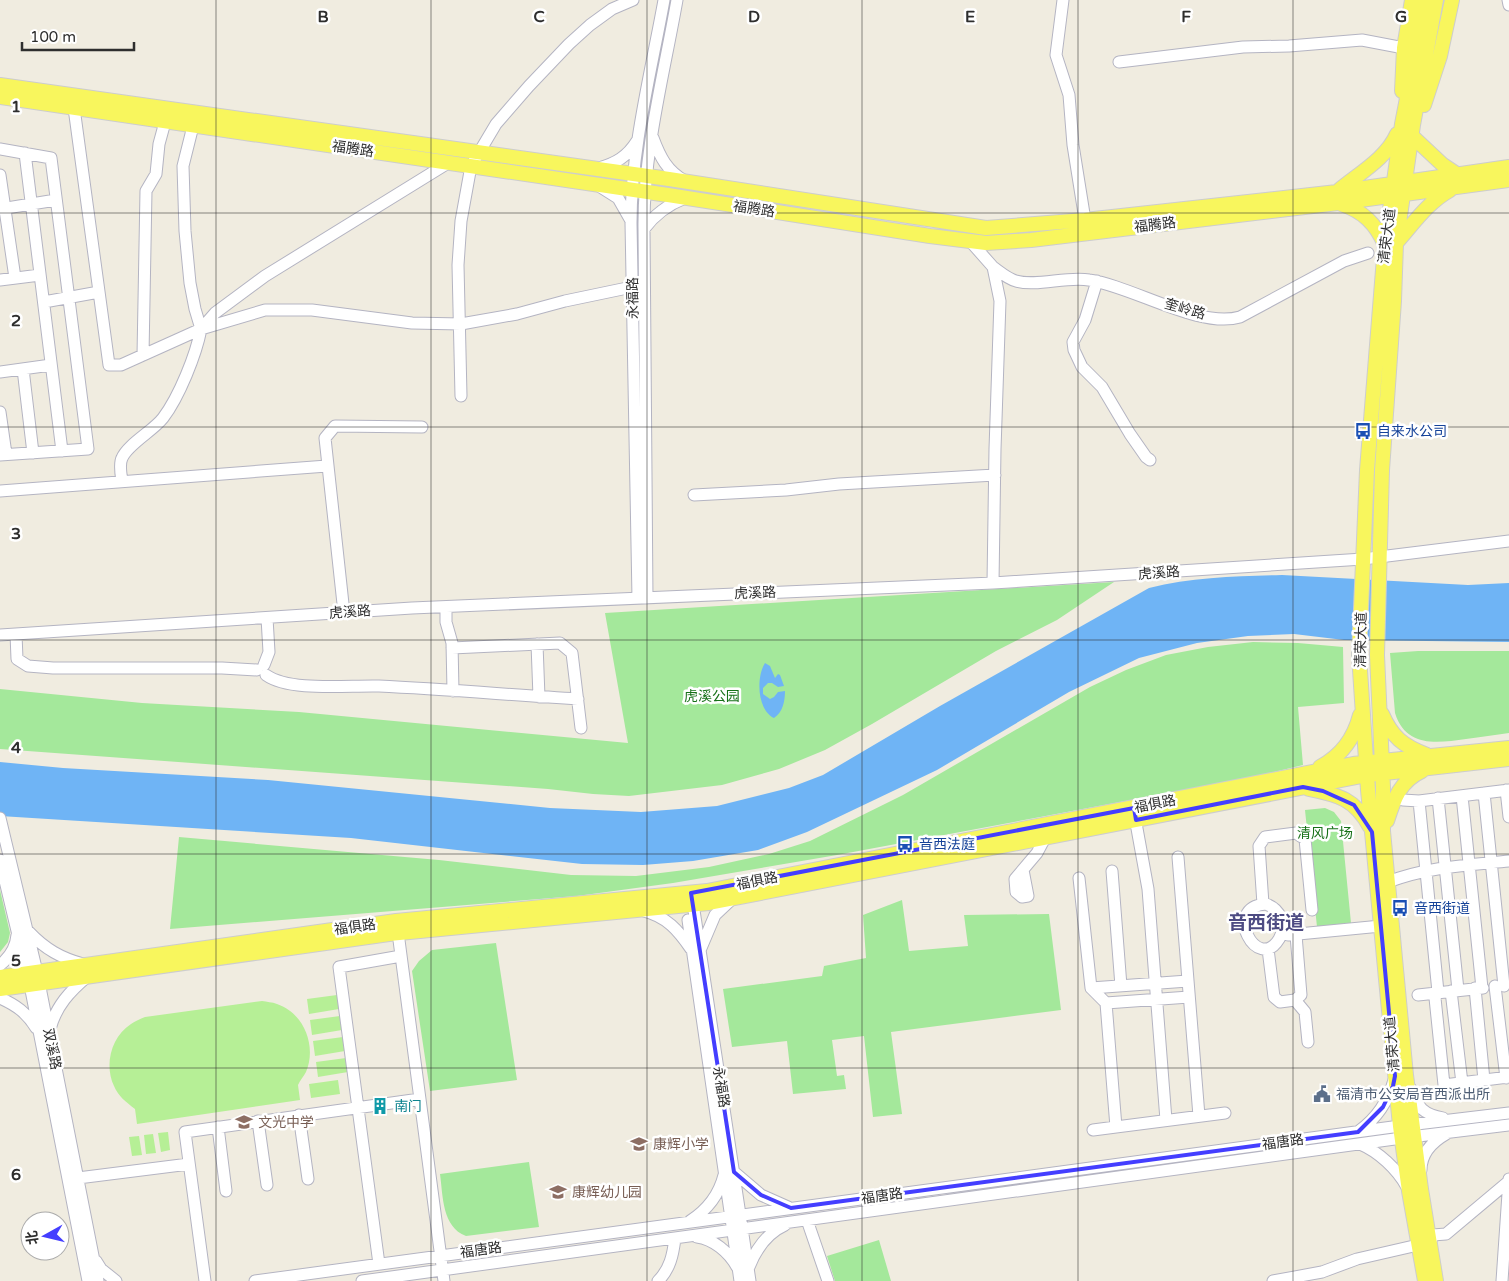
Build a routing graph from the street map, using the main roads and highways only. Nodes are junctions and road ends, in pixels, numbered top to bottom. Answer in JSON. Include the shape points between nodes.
{"nodes":[{"id":1,"x":1412,"y":0,"type":"edge"},
{"id":2,"x":1426,"y":0,"type":"edge"},
{"id":3,"x":1436,"y":0,"type":"edge"},
{"id":4,"x":1452,"y":0,"type":"edge"},
{"id":5,"x":1415,"y":54,"type":"junction"},
{"id":6,"x":0,"y":85,"type":"edge"},
{"id":7,"x":0,"y":98,"type":"edge"},
{"id":8,"x":1409,"y":128,"type":"junction"},
{"id":9,"x":1509,"y":167,"type":"edge"},
{"id":10,"x":1456,"y":180,"type":"junction"},
{"id":11,"x":1509,"y":180,"type":"edge"},
{"id":12,"x":1398,"y":189,"type":"junction"},
{"id":13,"x":1338,"y":198,"type":"junction"},
{"id":14,"x":1390,"y":244,"type":"junction"},
{"id":15,"x":1379,"y":706,"type":"junction"},
{"id":16,"x":1362,"y":707,"type":"junction"},
{"id":17,"x":1509,"y":748,"type":"edge"},
{"id":18,"x":1509,"y":759,"type":"edge"},
{"id":19,"x":1430,"y":762,"type":"junction"},
{"id":20,"x":1382,"y":766,"type":"junction"},
{"id":21,"x":1366,"y":769,"type":"junction"},
{"id":22,"x":1303,"y":781,"type":"junction"},
{"id":23,"x":1135,"y":814,"type":"junction"},
{"id":24,"x":1378,"y":832,"type":"junction"},
{"id":25,"x":689,"y":899,"type":"junction"},
{"id":26,"x":397,"y":927,"type":"junction"},
{"id":27,"x":0,"y":977,"type":"edge"},
{"id":28,"x":34,"y":978,"type":"junction"},
{"id":29,"x":0,"y":989,"type":"edge"},
{"id":30,"x":1401,"y":1076,"type":"junction"},
{"id":31,"x":1424,"y":1244,"type":"junction"},
{"id":32,"x":1425,"y":1281,"type":"edge"},
{"id":33,"x":1436,"y":1281,"type":"edge"}],
"edges":[{"from":1,"to":5,"type":"main road"},
{"from":2,"to":5,"type":"main road","name":"清荣大道"},
{"from":3,"to":5,"type":"main road","name":"清荣大道"},
{"from":4,"to":8,"type":"main road","via":[[1440,56],[1420,118]]},
{"from":5,"to":8,"type":"main road","name":"清荣大道"},
{"from":5,"to":8,"type":"main road"},
{"from":6,"to":13,"type":"main road","name":"福腾路","via":[[640,175],[972,227],[1009,228]]},
{"from":7,"to":13,"type":"main road","name":"福腾路","via":[[986,243],[1031,240]]},
{"from":8,"to":10,"type":"main road"},
{"from":8,"to":12,"type":"main road","name":"清荣大道"},
{"from":8,"to":13,"type":"main road"},
{"from":9,"to":10,"type":"main road","name":"福腾路"},
{"from":10,"to":11,"type":"main road","name":"福腾路"},
{"from":10,"to":12,"type":"main road","name":"福腾路"},
{"from":10,"to":14,"type":"main road"},
{"from":12,"to":13,"type":"main road","name":"福腾路"},
{"from":12,"to":14,"type":"main road","name":"清荣大道"},
{"from":13,"to":14,"type":"main road","via":[[1369,219]]},
{"from":14,"to":15,"type":"main road","name":"清荣大道","via":[[1394,301],[1382,470],[1377,655]]},
{"from":14,"to":16,"type":"main road","name":"清荣大道","via":[[1367,470],[1359,656]]},
{"from":15,"to":19,"type":"main road","via":[[1389,728],[1402,744]]},
{"from":15,"to":20,"type":"main road","name":"清荣大道"},
{"from":16,"to":21,"type":"main road","name":"清荣大道"},
{"from":16,"to":22,"type":"main road","via":[[1351,738],[1342,752]]},
{"from":17,"to":19,"type":"main road","name":"福俱路"},
{"from":18,"to":19,"type":"main road","name":"福俱路"},
{"from":19,"to":20,"type":"main road","name":"福俱路"},
{"from":19,"to":24,"type":"main road","via":[[1405,781]]},
{"from":20,"to":21,"type":"main road","name":"福俱路"},
{"from":20,"to":24,"type":"main road","name":"清荣大道"},
{"from":21,"to":22,"type":"main road","name":"福俱路"},
{"from":21,"to":24,"type":"main road","name":"清荣大道"},
{"from":22,"to":23,"type":"main road","name":"福俱路"},
{"from":22,"to":24,"type":"main road","via":[[1354,805]]},
{"from":23,"to":25,"type":"main road","name":"福俱路","via":[[707,891]]},
{"from":23,"to":25,"type":"main road","name":"福俱路","via":[[1045,838],[732,899]]},
{"from":24,"to":30,"type":"main road","name":"清荣大道","via":[[1381,926]]},
{"from":24,"to":30,"type":"main road","name":"清荣大道","via":[[1388,882]]},
{"from":25,"to":26,"type":"main road","name":"福俱路"},
{"from":25,"to":26,"type":"main road","name":"福俱路","via":[[638,910]]},
{"from":26,"to":28,"type":"main road","name":"福俱路"},
{"from":27,"to":28,"type":"main road","name":"福俱路"},
{"from":28,"to":29,"type":"main road","name":"福俱路"},
{"from":30,"to":31,"type":"main road","name":"清荣大道"},
{"from":31,"to":32,"type":"main road","name":"清荣大道"},
{"from":31,"to":33,"type":"main road","name":"清荣大道"}]}
